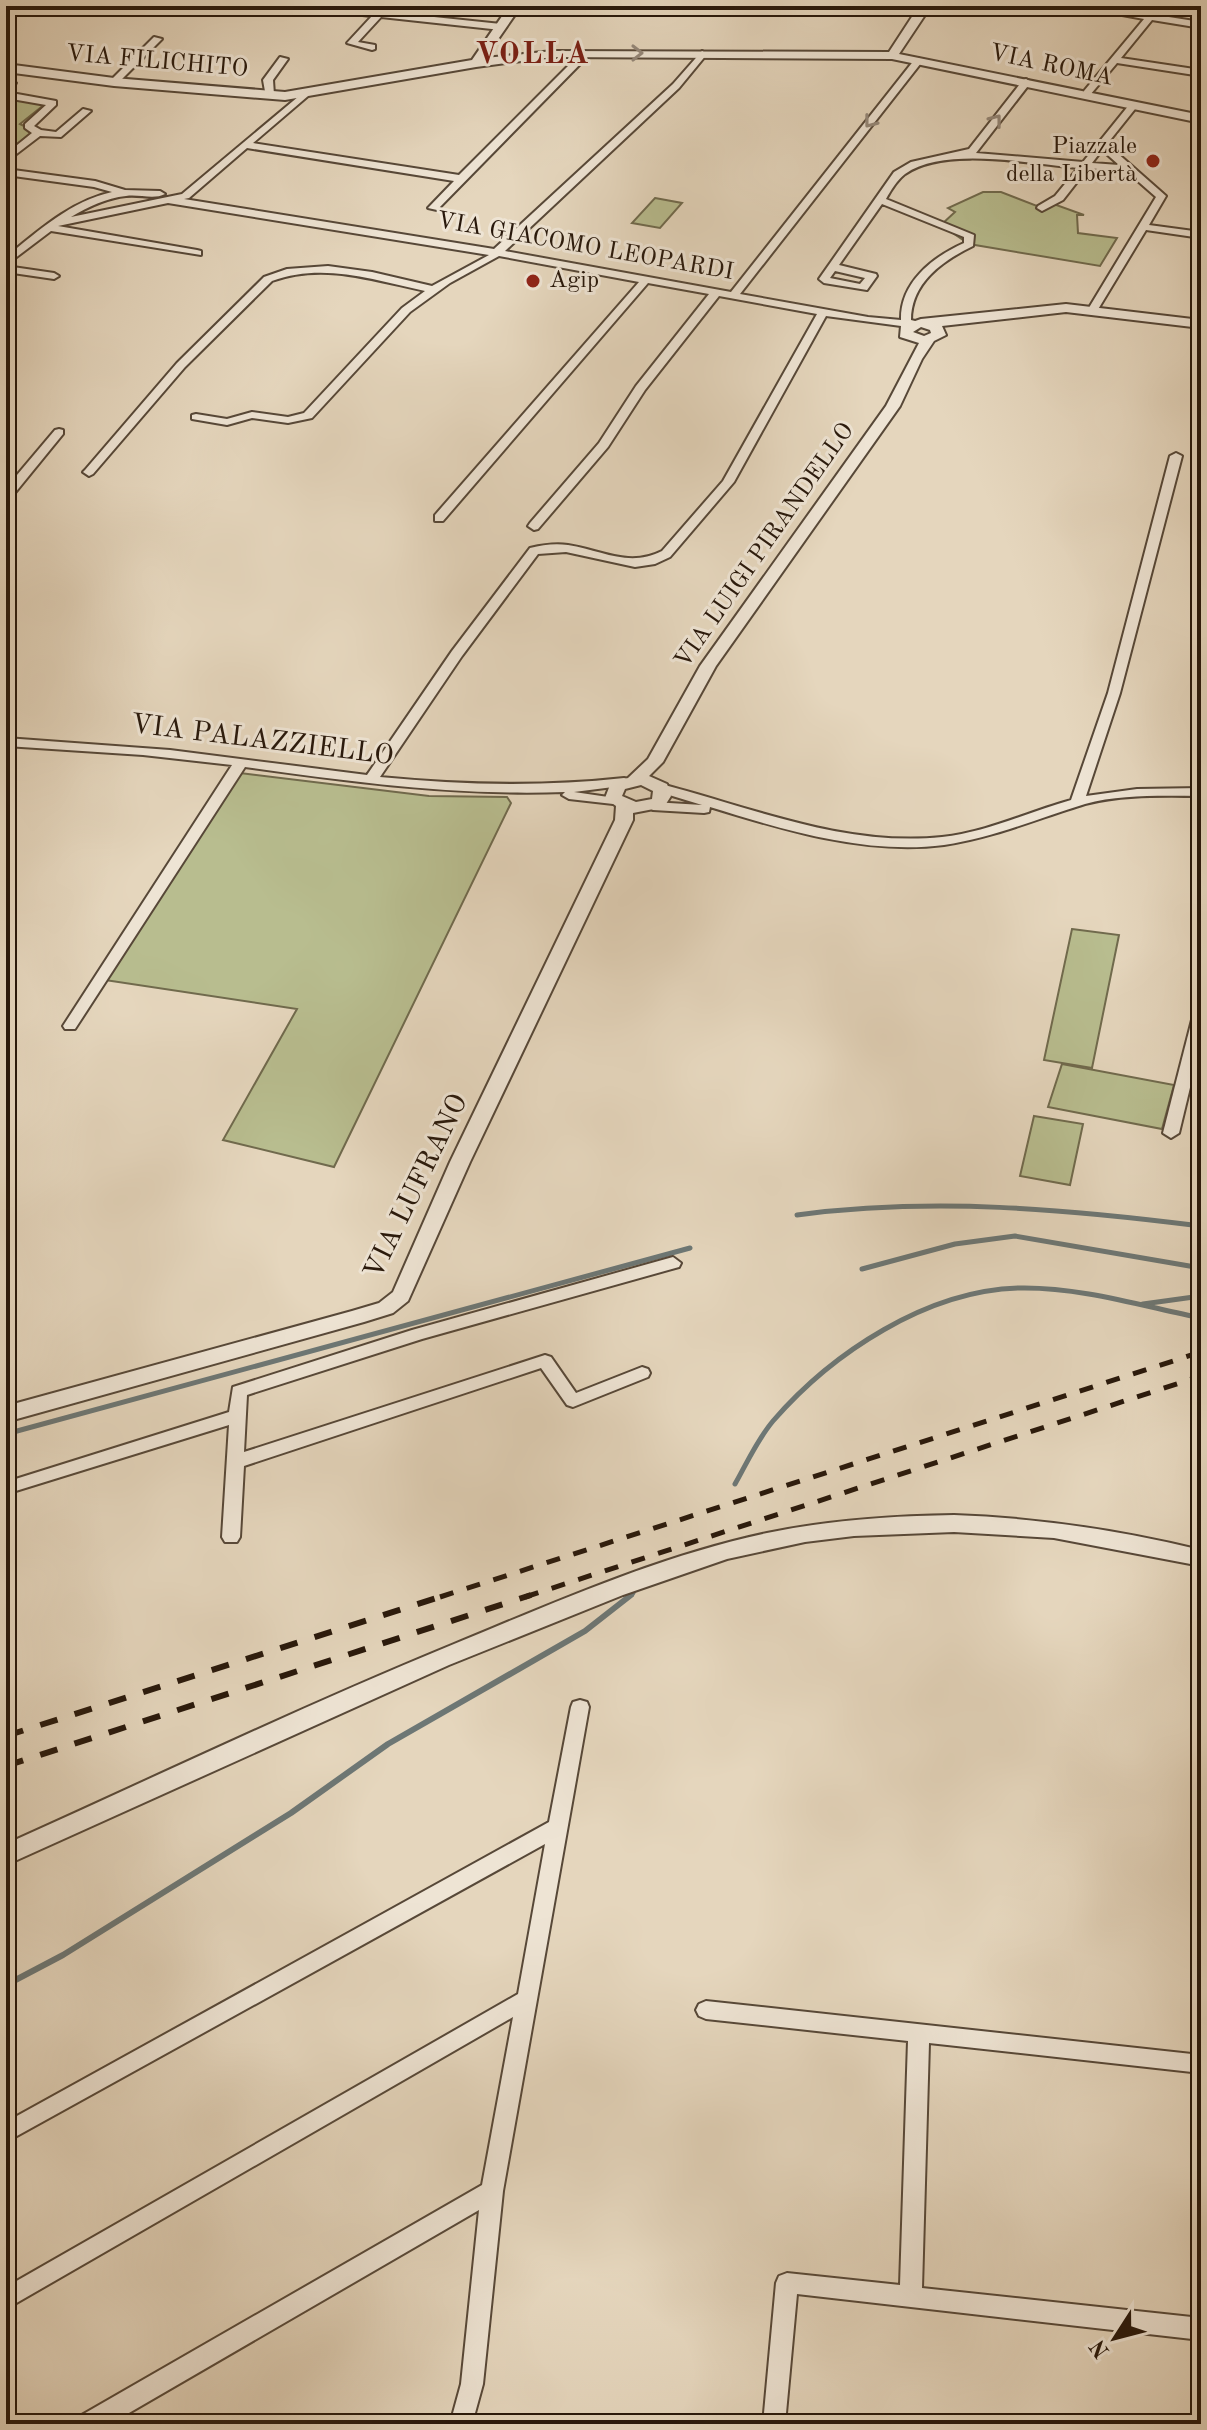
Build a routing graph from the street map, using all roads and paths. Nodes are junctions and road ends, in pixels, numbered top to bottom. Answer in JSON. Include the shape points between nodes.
{"nodes":[{"id":1,"x":304,"y":6,"type":"edge"},
{"id":2,"x":515,"y":6,"type":"edge"},
{"id":3,"x":925,"y":6,"type":"edge"},
{"id":4,"x":1078,"y":6,"type":"edge"},
{"id":5,"x":1108,"y":7,"type":"edge"},
{"id":6,"x":1154,"y":12,"type":"edge"},
{"id":7,"x":379,"y":14,"type":"junction"},
{"id":8,"x":1201,"y":25,"type":"edge"},
{"id":9,"x":501,"y":27,"type":"junction"},
{"id":10,"x":157,"y":39,"type":"dead end"},
{"id":11,"x":372,"y":47,"type":"dead end"},
{"id":12,"x":586,"y":53,"type":"junction"},
{"id":13,"x":702,"y":54,"type":"junction"},
{"id":14,"x":892,"y":56,"type":"junction"},
{"id":15,"x":283,"y":59,"type":"dead end"},
{"id":16,"x":1114,"y":60,"type":"junction"},
{"id":17,"x":918,"y":61,"type":"junction"},
{"id":18,"x":476,"y":63,"type":"junction"},
{"id":19,"x":6,"y":68,"type":"edge"},
{"id":20,"x":1201,"y":73,"type":"edge"},
{"id":21,"x":6,"y":81,"type":"edge"},
{"id":22,"x":114,"y":82,"type":"junction"},
{"id":23,"x":1026,"y":82,"type":"junction"},
{"id":24,"x":6,"y":92,"type":"edge"},
{"id":25,"x":1087,"y":93,"type":"junction"},
{"id":26,"x":305,"y":94,"type":"junction"},
{"id":27,"x":269,"y":95,"type":"junction"},
{"id":28,"x":1132,"y":107,"type":"junction"},
{"id":29,"x":86,"y":111,"type":"dead end"},
{"id":30,"x":1201,"y":119,"type":"edge"},
{"id":31,"x":38,"y":133,"type":"junction"},
{"id":32,"x":6,"y":142,"type":"edge"},
{"id":33,"x":1101,"y":144,"type":"junction"},
{"id":34,"x":244,"y":145,"type":"junction"},
{"id":35,"x":22,"y":146,"type":"junction"},
{"id":36,"x":963,"y":155,"type":"junction"},
{"id":37,"x":6,"y":159,"type":"edge"},
{"id":38,"x":1109,"y":160,"type":"junction"},
{"id":39,"x":1083,"y":165,"type":"junction"},
{"id":40,"x":1122,"y":165,"type":"junction"},
{"id":41,"x":6,"y":172,"type":"edge"},
{"id":42,"x":463,"y":179,"type":"junction"},
{"id":43,"x":95,"y":184,"type":"junction"},
{"id":44,"x":196,"y":184,"type":"junction"},
{"id":45,"x":124,"y":193,"type":"junction"},
{"id":46,"x":170,"y":196,"type":"junction"},
{"id":47,"x":185,"y":196,"type":"junction"},
{"id":48,"x":880,"y":200,"type":"junction"},
{"id":49,"x":95,"y":202,"type":"junction"},
{"id":50,"x":199,"y":203,"type":"junction"},
{"id":51,"x":126,"y":207,"type":"junction"},
{"id":52,"x":433,"y":208,"type":"dead end"},
{"id":53,"x":1042,"y":208,"type":"dead end"},
{"id":54,"x":112,"y":210,"type":"junction"},
{"id":55,"x":54,"y":225,"type":"junction"},
{"id":56,"x":1144,"y":227,"type":"junction"},
{"id":57,"x":1201,"y":235,"type":"edge"},
{"id":58,"x":197,"y":253,"type":"dead end"},
{"id":59,"x":498,"y":253,"type":"junction"},
{"id":60,"x":6,"y":262,"type":"edge"},
{"id":61,"x":832,"y":267,"type":"dead end"},
{"id":62,"x":6,"y":269,"type":"edge"},
{"id":63,"x":54,"y":276,"type":"dead end"},
{"id":64,"x":644,"y":282,"type":"junction"},
{"id":65,"x":433,"y":290,"type":"junction"},
{"id":66,"x":716,"y":293,"type":"junction"},
{"id":67,"x":733,"y":296,"type":"junction"},
{"id":68,"x":1092,"y":311,"type":"junction"},
{"id":69,"x":823,"y":312,"type":"junction"},
{"id":70,"x":969,"y":321,"type":"junction"},
{"id":71,"x":1201,"y":324,"type":"edge"},
{"id":72,"x":911,"y":326,"type":"junction"},
{"id":73,"x":934,"y":336,"type":"junction"},
{"id":74,"x":915,"y":359,"type":"junction"},
{"id":75,"x":196,"y":417,"type":"dead end"},
{"id":76,"x":59,"y":432,"type":"dead end"},
{"id":77,"x":1176,"y":456,"type":"dead end"},
{"id":78,"x":89,"y":472,"type":"dead end"},
{"id":79,"x":6,"y":496,"type":"edge"},
{"id":80,"x":439,"y":518,"type":"dead end"},
{"id":81,"x":534,"y":526,"type":"dead end"},
{"id":82,"x":6,"y":742,"type":"edge"},
{"id":83,"x":241,"y":762,"type":"junction"},
{"id":84,"x":370,"y":781,"type":"junction"},
{"id":85,"x":643,"y":783,"type":"junction"},
{"id":86,"x":511,"y":789,"type":"junction"},
{"id":87,"x":1201,"y":792,"type":"edge"},
{"id":88,"x":1077,"y":803,"type":"junction"},
{"id":89,"x":649,"y":807,"type":"junction"},
{"id":90,"x":622,"y":809,"type":"junction"},
{"id":91,"x":753,"y":816,"type":"junction"},
{"id":92,"x":1201,"y":1012,"type":"edge"},
{"id":93,"x":70,"y":1026,"type":"dead end"},
{"id":94,"x":1171,"y":1133,"type":"dead end"},
{"id":95,"x":673,"y":1263,"type":"dead end"},
{"id":96,"x":642,"y":1373,"type":"dead end"},
{"id":97,"x":6,"y":1414,"type":"edge"},
{"id":98,"x":238,"y":1416,"type":"junction"},
{"id":99,"x":235,"y":1462,"type":"junction"},
{"id":100,"x":6,"y":1488,"type":"edge"},
{"id":101,"x":231,"y":1537,"type":"dead end"},
{"id":102,"x":1201,"y":1558,"type":"edge"},
{"id":103,"x":580,"y":1707,"type":"dead end"},
{"id":104,"x":558,"y":1827,"type":"junction"},
{"id":105,"x":6,"y":1855,"type":"edge"},
{"id":106,"x":527,"y":1999,"type":"junction"},
{"id":107,"x":706,"y":2010,"type":"dead end"},
{"id":108,"x":919,"y":2033,"type":"junction"},
{"id":109,"x":1201,"y":2064,"type":"edge"},
{"id":110,"x":6,"y":2133,"type":"edge"},
{"id":111,"x":492,"y":2191,"type":"junction"},
{"id":112,"x":911,"y":2297,"type":"junction"},
{"id":113,"x":6,"y":2299,"type":"edge"},
{"id":114,"x":1201,"y":2329,"type":"edge"},
{"id":115,"x":88,"y":2424,"type":"edge"},
{"id":116,"x":461,"y":2424,"type":"edge"},
{"id":117,"x":774,"y":2424,"type":"edge"}],
"edges":[{"from":1,"to":7,"type":"street"},
{"from":2,"to":9,"type":"street"},
{"from":3,"to":14,"type":"street"},
{"from":4,"to":5,"type":"street"},
{"from":5,"to":6,"type":"street"},
{"from":6,"to":8,"type":"street"},
{"from":6,"to":16,"type":"street"},
{"from":7,"to":9,"type":"street"},
{"from":7,"to":11,"type":"street","via":[[352,43]]},
{"from":9,"to":18,"type":"street"},
{"from":10,"to":22,"type":"street"},
{"from":12,"to":13,"type":"street","name":"VIA ROMA","one_way":true},
{"from":12,"to":18,"type":"street","name":"VIA FILICHITO"},
{"from":12,"to":42,"type":"street"},
{"from":13,"to":14,"type":"street","name":"VIA ROMA"},
{"from":13,"to":59,"type":"street"},
{"from":14,"to":17,"type":"street","name":"VIA ROMA"},
{"from":15,"to":27,"type":"street","via":[[268,80]]},
{"from":16,"to":20,"type":"street"},
{"from":16,"to":25,"type":"street"},
{"from":17,"to":23,"type":"street","name":"VIA ROMA"},
{"from":17,"to":67,"type":"street","one_way":true},
{"from":18,"to":26,"type":"street","name":"VIA FILICHITO"},
{"from":19,"to":22,"type":"street","name":"VIA FILICHITO"},
{"from":21,"to":24,"type":"street","via":[[11,83]]},
{"from":22,"to":27,"type":"street","name":"VIA FILICHITO"},
{"from":23,"to":25,"type":"street","name":"VIA ROMA"},
{"from":36,"to":23,"type":"street","one_way":true},
{"from":24,"to":31,"type":"street","via":[[54,103],[28,126]]},
{"from":25,"to":28,"type":"street","name":"VIA ROMA"},
{"from":26,"to":27,"type":"street","name":"VIA FILICHITO"},
{"from":26,"to":34,"type":"street"},
{"from":28,"to":30,"type":"street","name":"VIA ROMA"},
{"from":28,"to":33,"type":"street"},
{"from":29,"to":31,"type":"street","via":[[58,135]]},
{"from":31,"to":35,"type":"street"},
{"from":32,"to":35,"type":"street"},
{"from":33,"to":38,"type":"street"},
{"from":33,"to":39,"type":"street"},
{"from":33,"to":40,"type":"street"},
{"from":34,"to":42,"type":"street"},
{"from":34,"to":44,"type":"street"},
{"from":35,"to":37,"type":"street"},
{"from":36,"to":39,"type":"street"},
{"from":36,"to":48,"type":"street","via":[[904,169]]},
{"from":38,"to":39,"type":"street"},
{"from":38,"to":40,"type":"street"},
{"from":39,"to":40,"type":"street"},
{"from":39,"to":53,"type":"street","via":[[1059,198]]},
{"from":40,"to":56,"type":"street","via":[[1157,204]]},
{"from":41,"to":43,"type":"street"},
{"from":42,"to":52,"type":"street"},
{"from":43,"to":45,"type":"street"},
{"from":43,"to":49,"type":"street","via":[[101,194]]},
{"from":44,"to":46,"type":"street"},
{"from":44,"to":47,"type":"street"},
{"from":45,"to":46,"type":"street"},
{"from":45,"to":49,"type":"street"},
{"from":45,"to":51,"type":"street","via":[[131,199]]},
{"from":46,"to":47,"type":"street"},
{"from":46,"to":50,"type":"street","name":"VIA GIACOMO LEOPARDI"},
{"from":46,"to":51,"type":"street"},
{"from":47,"to":50,"type":"street","name":"VIA GIACOMO LEOPARDI"},
{"from":48,"to":61,"type":"street"},
{"from":48,"to":72,"type":"street","via":[[969,235],[969,244],[926,271],[905,306]]},
{"from":49,"to":54,"type":"street","via":[[97,210]]},
{"from":49,"to":55,"type":"street"},
{"from":50,"to":59,"type":"street","name":"VIA GIACOMO LEOPARDI"},
{"from":51,"to":54,"type":"street"},
{"from":54,"to":55,"type":"street"},
{"from":55,"to":58,"type":"street"},
{"from":55,"to":60,"type":"street"},
{"from":56,"to":57,"type":"street"},
{"from":56,"to":68,"type":"street"},
{"from":59,"to":64,"type":"street","name":"VIA GIACOMO LEOPARDI"},
{"from":59,"to":65,"type":"street"},
{"from":62,"to":63,"type":"street"},
{"from":64,"to":66,"type":"street","name":"VIA GIACOMO LEOPARDI"},
{"from":64,"to":80,"type":"street"},
{"from":65,"to":75,"type":"street","via":[[406,310],[302,420],[252,415],[227,422]]},
{"from":65,"to":78,"type":"street","via":[[323,269],[283,271],[268,279],[181,365]]},
{"from":66,"to":67,"type":"street","name":"VIA GIACOMO LEOPARDI"},
{"from":66,"to":81,"type":"street","via":[[640,388],[604,445]]},
{"from":67,"to":69,"type":"street","name":"VIA GIACOMO LEOPARDI"},
{"from":68,"to":70,"type":"street","via":[[1036,309]]},
{"from":68,"to":71,"type":"street"},
{"from":69,"to":72,"type":"street","name":"VIA GIACOMO LEOPARDI"},
{"from":69,"to":84,"type":"street","via":[[728,482],[666,554],[636,563],[549,547],[530,553]]},
{"from":70,"to":72,"type":"street"},
{"from":70,"to":73,"type":"street"},
{"from":72,"to":73,"type":"street"},
{"from":72,"to":73,"type":"street"},
{"from":72,"to":74,"type":"street"},
{"from":73,"to":74,"type":"street","name":"VIA LUIGI PIRANDELLO"},
{"from":74,"to":85,"type":"street","name":"VIA LUIGI PIRANDELLO","via":[[893,406],[708,666]]},
{"from":76,"to":79,"type":"street"},
{"from":77,"to":88,"type":"street","via":[[1114,693]]},
{"from":82,"to":83,"type":"street","name":"VIA PALAZZIELLO"},
{"from":83,"to":84,"type":"street","name":"VIA PALAZZIELLO"},
{"from":83,"to":93,"type":"street"},
{"from":84,"to":86,"type":"street","name":"VIA PALAZZIELLO"},
{"from":85,"to":86,"type":"street","name":"VIA PALAZZIELLO"},
{"from":85,"to":89,"type":"street","via":[[661,800]]},
{"from":85,"to":90,"type":"street","name":"VIA LUFRANO","via":[[614,789]]},
{"from":85,"to":91,"type":"street","name":"VIA PALAZZIELLO"},
{"from":86,"to":90,"type":"street","name":"VIA PALAZZIELLO"},
{"from":87,"to":88,"type":"street","name":"VIA PALAZZIELLO"},
{"from":88,"to":91,"type":"street","name":"VIA PALAZZIELLO","via":[[981,832],[925,841],[843,837]]},
{"from":89,"to":90,"type":"street"},
{"from":89,"to":91,"type":"street","name":"VIA PALAZZIELLO"},
{"from":90,"to":97,"type":"street","name":"VIA LUFRANO","via":[[401,1296],[386,1308],[357,1317]]},
{"from":92,"to":94,"type":"street"},
{"from":95,"to":98,"type":"street","via":[[418,1334],[239,1391]]},
{"from":96,"to":99,"type":"street","via":[[573,1401],[545,1361]]},
{"from":98,"to":99,"type":"street"},
{"from":98,"to":100,"type":"street"},
{"from":99,"to":101,"type":"street"},
{"from":102,"to":105,"type":"street","via":[[1109,1537],[943,1524],[806,1534],[722,1551],[600,1593],[446,1657]]},
{"from":103,"to":104,"type":"street"},
{"from":104,"to":106,"type":"street"},
{"from":104,"to":110,"type":"street"},
{"from":106,"to":111,"type":"street"},
{"from":106,"to":113,"type":"street"},
{"from":107,"to":108,"type":"street"},
{"from":108,"to":109,"type":"street"},
{"from":108,"to":112,"type":"street"},
{"from":111,"to":115,"type":"street"},
{"from":111,"to":116,"type":"street","via":[[472,2384]]},
{"from":112,"to":114,"type":"street"},
{"from":112,"to":117,"type":"street","via":[[787,2283]]}]}
